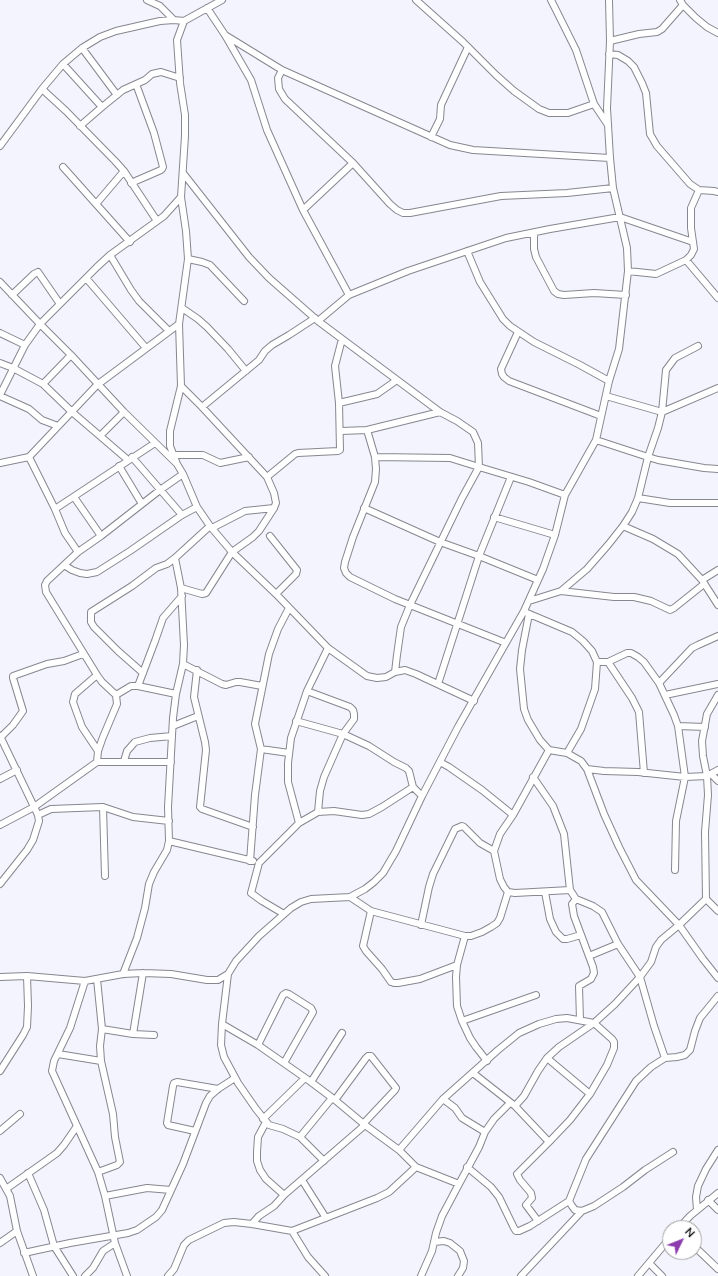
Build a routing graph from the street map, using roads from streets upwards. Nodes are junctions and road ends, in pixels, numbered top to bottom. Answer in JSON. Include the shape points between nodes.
{"nodes":[{"id":1,"x":147,"y":0,"type":"edge"},
{"id":2,"x":416,"y":0,"type":"edge"},
{"id":3,"x":551,"y":0,"type":"edge"},
{"id":4,"x":609,"y":0,"type":"edge"},
{"id":5,"x":219,"y":1,"type":"edge"},
{"id":6,"x":682,"y":2,"type":"edge"},
{"id":7,"x":207,"y":8,"type":"junction"},
{"id":8,"x":174,"y":20,"type":"junction"},
{"id":9,"x":184,"y":21,"type":"junction"},
{"id":10,"x":718,"y":33,"type":"edge"},
{"id":11,"x":225,"y":35,"type":"junction"},
{"id":12,"x":610,"y":41,"type":"junction"},
{"id":13,"x":468,"y":47,"type":"junction"},
{"id":14,"x":82,"y":48,"type":"junction"},
{"id":15,"x":610,"y":54,"type":"junction"},
{"id":16,"x":63,"y":64,"type":"junction"},
{"id":17,"x":282,"y":70,"type":"junction"},
{"id":18,"x":180,"y":78,"type":"junction"},
{"id":19,"x":136,"y":84,"type":"junction"},
{"id":20,"x":42,"y":89,"type":"junction"},
{"id":21,"x":117,"y":95,"type":"junction"},
{"id":22,"x":594,"y":104,"type":"junction"},
{"id":23,"x":102,"y":107,"type":"junction"},
{"id":24,"x":80,"y":126,"type":"junction"},
{"id":25,"x":609,"y":127,"type":"junction"},
{"id":26,"x":431,"y":137,"type":"junction"},
{"id":27,"x":0,"y":146,"type":"edge"},
{"id":28,"x":610,"y":158,"type":"junction"},
{"id":29,"x":353,"y":163,"type":"junction"},
{"id":30,"x":63,"y":167,"type":"dead end"},
{"id":31,"x":124,"y":171,"type":"junction"},
{"id":32,"x":183,"y":173,"type":"junction"},
{"id":33,"x":131,"y":183,"type":"junction"},
{"id":34,"x":613,"y":188,"type":"junction"},
{"id":35,"x":699,"y":190,"type":"junction"},
{"id":36,"x":718,"y":192,"type":"edge"},
{"id":37,"x":181,"y":196,"type":"junction"},
{"id":38,"x":96,"y":204,"type":"junction"},
{"id":39,"x":303,"y":210,"type":"junction"},
{"id":40,"x":620,"y":217,"type":"junction"},
{"id":41,"x":157,"y":221,"type":"junction"},
{"id":42,"x":534,"y":232,"type":"junction"},
{"id":43,"x":130,"y":242,"type":"junction"},
{"id":44,"x":693,"y":242,"type":"junction"},
{"id":45,"x":467,"y":251,"type":"junction"},
{"id":46,"x":110,"y":255,"type":"junction"},
{"id":47,"x":188,"y":259,"type":"junction"},
{"id":48,"x":686,"y":260,"type":"junction"},
{"id":49,"x":628,"y":272,"type":"junction"},
{"id":50,"x":86,"y":278,"type":"junction"},
{"id":51,"x":0,"y":282,"type":"edge"},
{"id":52,"x":349,"y":295,"type":"junction"},
{"id":53,"x":626,"y":295,"type":"junction"},
{"id":54,"x":12,"y":296,"type":"junction"},
{"id":55,"x":718,"y":298,"type":"edge"},
{"id":56,"x":244,"y":301,"type":"dead end"},
{"id":57,"x":60,"y":304,"type":"junction"},
{"id":58,"x":182,"y":308,"type":"junction"},
{"id":59,"x":316,"y":320,"type":"junction"},
{"id":60,"x":40,"y":324,"type":"junction"},
{"id":61,"x":179,"y":324,"type":"junction"},
{"id":62,"x":169,"y":331,"type":"junction"},
{"id":63,"x":518,"y":332,"type":"junction"},
{"id":64,"x":0,"y":333,"type":"edge"},
{"id":65,"x":342,"y":339,"type":"junction"},
{"id":66,"x":25,"y":345,"type":"junction"},
{"id":67,"x":698,"y":346,"type":"dead end"},
{"id":68,"x":146,"y":348,"type":"junction"},
{"id":69,"x":72,"y":355,"type":"junction"},
{"id":70,"x":0,"y":363,"type":"edge"},
{"id":71,"x":13,"y":368,"type":"junction"},
{"id":72,"x":246,"y":371,"type":"junction"},
{"id":73,"x":397,"y":380,"type":"junction"},
{"id":74,"x":609,"y":381,"type":"junction"},
{"id":75,"x":43,"y":384,"type":"junction"},
{"id":76,"x":97,"y":384,"type":"junction"},
{"id":77,"x":181,"y":386,"type":"junction"},
{"id":78,"x":718,"y":388,"type":"edge"},
{"id":79,"x":0,"y":395,"type":"edge"},
{"id":80,"x":606,"y":396,"type":"junction"},
{"id":81,"x":339,"y":403,"type":"junction"},
{"id":82,"x":202,"y":407,"type":"junction"},
{"id":83,"x":72,"y":412,"type":"junction"},
{"id":84,"x":124,"y":412,"type":"junction"},
{"id":85,"x":440,"y":412,"type":"junction"},
{"id":86,"x":662,"y":412,"type":"junction"},
{"id":87,"x":601,"y":416,"type":"junction"},
{"id":88,"x":58,"y":426,"type":"junction"},
{"id":89,"x":367,"y":430,"type":"junction"},
{"id":90,"x":340,"y":431,"type":"junction"},
{"id":91,"x":100,"y":436,"type":"junction"},
{"id":92,"x":596,"y":440,"type":"junction"},
{"id":93,"x":154,"y":443,"type":"junction"},
{"id":94,"x":174,"y":455,"type":"junction"},
{"id":95,"x":28,"y":457,"type":"junction"},
{"id":96,"x":249,"y":457,"type":"junction"},
{"id":97,"x":375,"y":457,"type":"junction"},
{"id":98,"x":648,"y":457,"type":"junction"},
{"id":99,"x":130,"y":458,"type":"junction"},
{"id":100,"x":0,"y":463,"type":"edge"},
{"id":101,"x":177,"y":464,"type":"junction"},
{"id":102,"x":119,"y":466,"type":"junction"},
{"id":103,"x":479,"y":467,"type":"junction"},
{"id":104,"x":718,"y":470,"type":"edge"},
{"id":105,"x":183,"y":474,"type":"junction"},
{"id":106,"x":267,"y":477,"type":"junction"},
{"id":107,"x":510,"y":477,"type":"junction"},
{"id":108,"x":160,"y":490,"type":"junction"},
{"id":109,"x":565,"y":495,"type":"junction"},
{"id":110,"x":74,"y":496,"type":"junction"},
{"id":111,"x":638,"y":498,"type":"junction"},
{"id":112,"x":718,"y":503,"type":"edge"},
{"id":113,"x":142,"y":504,"type":"junction"},
{"id":114,"x":197,"y":507,"type":"junction"},
{"id":115,"x":274,"y":508,"type":"junction"},
{"id":116,"x":364,"y":508,"type":"junction"},
{"id":117,"x":54,"y":509,"type":"junction"},
{"id":118,"x":182,"y":515,"type":"junction"},
{"id":119,"x":494,"y":517,"type":"junction"},
{"id":120,"x":623,"y":526,"type":"junction"},
{"id":121,"x":210,"y":527,"type":"junction"},
{"id":122,"x":555,"y":535,"type":"junction"},
{"id":123,"x":102,"y":536,"type":"junction"},
{"id":124,"x":270,"y":536,"type":"dead end"},
{"id":125,"x":440,"y":542,"type":"junction"},
{"id":126,"x":78,"y":552,"type":"junction"},
{"id":127,"x":232,"y":552,"type":"junction"},
{"id":128,"x":480,"y":556,"type":"junction"},
{"id":129,"x":175,"y":558,"type":"junction"},
{"id":130,"x":64,"y":565,"type":"junction"},
{"id":131,"x":718,"y":570,"type":"edge"},
{"id":132,"x":538,"y":580,"type":"junction"},
{"id":133,"x":703,"y":582,"type":"junction"},
{"id":134,"x":181,"y":588,"type":"junction"},
{"id":135,"x":562,"y":591,"type":"junction"},
{"id":136,"x":276,"y":594,"type":"junction"},
{"id":137,"x":182,"y":596,"type":"junction"},
{"id":138,"x":529,"y":601,"type":"junction"},
{"id":139,"x":410,"y":605,"type":"junction"},
{"id":140,"x":718,"y":605,"type":"edge"},
{"id":141,"x":289,"y":608,"type":"junction"},
{"id":142,"x":527,"y":612,"type":"junction"},
{"id":143,"x":458,"y":624,"type":"junction"},
{"id":144,"x":718,"y":636,"type":"edge"},
{"id":145,"x":506,"y":643,"type":"junction"},
{"id":146,"x":328,"y":648,"type":"junction"},
{"id":147,"x":83,"y":654,"type":"junction"},
{"id":148,"x":598,"y":662,"type":"junction"},
{"id":149,"x":608,"y":662,"type":"junction"},
{"id":150,"x":182,"y":664,"type":"junction"},
{"id":151,"x":197,"y":670,"type":"junction"},
{"id":152,"x":395,"y":672,"type":"junction"},
{"id":153,"x":143,"y":673,"type":"junction"},
{"id":154,"x":97,"y":675,"type":"junction"},
{"id":155,"x":659,"y":683,"type":"junction"},
{"id":156,"x":438,"y":684,"type":"junction"},
{"id":157,"x":718,"y":684,"type":"edge"},
{"id":158,"x":138,"y":686,"type":"junction"},
{"id":159,"x":262,"y":686,"type":"junction"},
{"id":160,"x":306,"y":691,"type":"junction"},
{"id":161,"x":176,"y":694,"type":"junction"},
{"id":162,"x":116,"y":695,"type":"junction"},
{"id":163,"x":665,"y":695,"type":"junction"},
{"id":164,"x":718,"y":695,"type":"edge"},
{"id":165,"x":474,"y":701,"type":"junction"},
{"id":166,"x":198,"y":716,"type":"junction"},
{"id":167,"x":296,"y":721,"type":"junction"},
{"id":168,"x":173,"y":726,"type":"junction"},
{"id":169,"x":678,"y":726,"type":"junction"},
{"id":170,"x":705,"y":727,"type":"junction"},
{"id":171,"x":343,"y":734,"type":"junction"},
{"id":172,"x":0,"y":736,"type":"edge"},
{"id":173,"x":172,"y":736,"type":"junction"},
{"id":174,"x":261,"y":748,"type":"junction"},
{"id":175,"x":548,"y":750,"type":"junction"},
{"id":176,"x":98,"y":751,"type":"junction"},
{"id":177,"x":289,"y":753,"type":"junction"},
{"id":178,"x":567,"y":753,"type":"junction"},
{"id":179,"x":124,"y":761,"type":"junction"},
{"id":180,"x":97,"y":762,"type":"junction"},
{"id":181,"x":171,"y":762,"type":"junction"},
{"id":182,"x":440,"y":762,"type":"junction"},
{"id":183,"x":587,"y":769,"type":"junction"},
{"id":184,"x":17,"y":770,"type":"junction"},
{"id":185,"x":718,"y":770,"type":"edge"},
{"id":186,"x":644,"y":773,"type":"junction"},
{"id":187,"x":709,"y":775,"type":"junction"},
{"id":188,"x":532,"y":777,"type":"junction"},
{"id":189,"x":685,"y":777,"type":"junction"},
{"id":190,"x":0,"y":779,"type":"edge"},
{"id":191,"x":718,"y":781,"type":"edge"},
{"id":192,"x":414,"y":787,"type":"junction"},
{"id":193,"x":422,"y":796,"type":"junction"},
{"id":194,"x":34,"y":807,"type":"junction"},
{"id":195,"x":102,"y":807,"type":"junction"},
{"id":196,"x":318,"y":812,"type":"junction"},
{"id":197,"x":38,"y":815,"type":"junction"},
{"id":198,"x":513,"y":815,"type":"junction"},
{"id":199,"x":169,"y":821,"type":"junction"},
{"id":200,"x":299,"y":823,"type":"junction"},
{"id":201,"x":0,"y":825,"type":"edge"},
{"id":202,"x":253,"y":827,"type":"junction"},
{"id":203,"x":169,"y":841,"type":"junction"},
{"id":204,"x":494,"y":851,"type":"junction"},
{"id":205,"x":250,"y":861,"type":"junction"},
{"id":206,"x":259,"y":863,"type":"junction"},
{"id":207,"x":675,"y":870,"type":"dead end"},
{"id":208,"x":105,"y":876,"type":"dead end"},
{"id":209,"x":0,"y":884,"type":"edge"},
{"id":210,"x":570,"y":890,"type":"junction"},
{"id":211,"x":508,"y":892,"type":"junction"},
{"id":212,"x":545,"y":892,"type":"junction"},
{"id":213,"x":350,"y":897,"type":"junction"},
{"id":214,"x":576,"y":899,"type":"junction"},
{"id":215,"x":706,"y":899,"type":"junction"},
{"id":216,"x":370,"y":911,"type":"junction"},
{"id":217,"x":718,"y":911,"type":"edge"},
{"id":218,"x":284,"y":914,"type":"junction"},
{"id":219,"x":421,"y":925,"type":"junction"},
{"id":220,"x":679,"y":925,"type":"junction"},
{"id":221,"x":581,"y":935,"type":"junction"},
{"id":222,"x":465,"y":936,"type":"junction"},
{"id":223,"x":618,"y":944,"type":"junction"},
{"id":224,"x":589,"y":956,"type":"junction"},
{"id":225,"x":457,"y":965,"type":"junction"},
{"id":226,"x":143,"y":972,"type":"junction"},
{"id":227,"x":123,"y":974,"type":"junction"},
{"id":228,"x":228,"y":974,"type":"junction"},
{"id":229,"x":27,"y":976,"type":"junction"},
{"id":230,"x":0,"y":977,"type":"edge"},
{"id":231,"x":640,"y":977,"type":"junction"},
{"id":232,"x":718,"y":978,"type":"edge"},
{"id":233,"x":97,"y":979,"type":"junction"},
{"id":234,"x":85,"y":981,"type":"junction"},
{"id":235,"x":536,"y":995,"type":"dead end"},
{"id":236,"x":718,"y":996,"type":"edge"},
{"id":237,"x":580,"y":1020,"type":"junction"},
{"id":238,"x":462,"y":1021,"type":"junction"},
{"id":239,"x":594,"y":1023,"type":"junction"},
{"id":240,"x":222,"y":1024,"type":"junction"},
{"id":241,"x":102,"y":1029,"type":"junction"},
{"id":242,"x":342,"y":1033,"type":"dead end"},
{"id":243,"x":133,"y":1034,"type":"junction"},
{"id":244,"x":154,"y":1035,"type":"dead end"},
{"id":245,"x":258,"y":1045,"type":"junction"},
{"id":246,"x":58,"y":1054,"type":"junction"},
{"id":247,"x":547,"y":1058,"type":"junction"},
{"id":248,"x":665,"y":1058,"type":"junction"},
{"id":249,"x":101,"y":1060,"type":"junction"},
{"id":250,"x":487,"y":1061,"type":"junction"},
{"id":251,"x":284,"y":1063,"type":"junction"},
{"id":252,"x":0,"y":1070,"type":"edge"},
{"id":253,"x":472,"y":1073,"type":"junction"},
{"id":254,"x":235,"y":1078,"type":"junction"},
{"id":255,"x":305,"y":1078,"type":"junction"},
{"id":256,"x":311,"y":1082,"type":"junction"},
{"id":257,"x":218,"y":1089,"type":"junction"},
{"id":258,"x":590,"y":1094,"type":"junction"},
{"id":259,"x":333,"y":1099,"type":"junction"},
{"id":260,"x":444,"y":1099,"type":"junction"},
{"id":261,"x":512,"y":1104,"type":"junction"},
{"id":262,"x":20,"y":1114,"type":"dead end"},
{"id":263,"x":265,"y":1121,"type":"junction"},
{"id":264,"x":364,"y":1125,"type":"junction"},
{"id":265,"x":78,"y":1126,"type":"junction"},
{"id":266,"x":0,"y":1131,"type":"edge"},
{"id":267,"x":195,"y":1131,"type":"junction"},
{"id":268,"x":485,"y":1132,"type":"junction"},
{"id":269,"x":300,"y":1137,"type":"junction"},
{"id":270,"x":549,"y":1142,"type":"junction"},
{"id":271,"x":399,"y":1150,"type":"junction"},
{"id":272,"x":718,"y":1150,"type":"edge"},
{"id":273,"x":673,"y":1152,"type":"dead end"},
{"id":274,"x":324,"y":1161,"type":"junction"},
{"id":275,"x":416,"y":1167,"type":"junction"},
{"id":276,"x":467,"y":1167,"type":"junction"},
{"id":277,"x":98,"y":1172,"type":"junction"},
{"id":278,"x":28,"y":1173,"type":"junction"},
{"id":279,"x":0,"y":1178,"type":"edge"},
{"id":280,"x":302,"y":1180,"type":"junction"},
{"id":281,"x":458,"y":1184,"type":"junction"},
{"id":282,"x":6,"y":1188,"type":"junction"},
{"id":283,"x":171,"y":1190,"type":"junction"},
{"id":284,"x":718,"y":1193,"type":"edge"},
{"id":285,"x":284,"y":1194,"type":"junction"},
{"id":286,"x":105,"y":1196,"type":"junction"},
{"id":287,"x":708,"y":1200,"type":"junction"},
{"id":288,"x":569,"y":1201,"type":"junction"},
{"id":289,"x":697,"y":1210,"type":"junction"},
{"id":290,"x":718,"y":1210,"type":"edge"},
{"id":291,"x":582,"y":1211,"type":"junction"},
{"id":292,"x":326,"y":1218,"type":"junction"},
{"id":293,"x":687,"y":1220,"type":"edge"},
{"id":294,"x":538,"y":1221,"type":"junction"},
{"id":295,"x":252,"y":1224,"type":"junction"},
{"id":296,"x":18,"y":1231,"type":"junction"},
{"id":297,"x":292,"y":1231,"type":"junction"},
{"id":298,"x":113,"y":1236,"type":"junction"},
{"id":299,"x":434,"y":1242,"type":"junction"},
{"id":300,"x":0,"y":1243,"type":"edge"},
{"id":301,"x":115,"y":1243,"type":"junction"},
{"id":302,"x":54,"y":1246,"type":"junction"},
{"id":303,"x":662,"y":1248,"type":"edge"},
{"id":304,"x":24,"y":1253,"type":"junction"},
{"id":305,"x":702,"y":1254,"type":"edge"},
{"id":306,"x":649,"y":1263,"type":"junction"},
{"id":307,"x":718,"y":1269,"type":"edge"},
{"id":308,"x":527,"y":1270,"type":"junction"},
{"id":309,"x":33,"y":1276,"type":"edge"},
{"id":310,"x":73,"y":1276,"type":"edge"},
{"id":311,"x":85,"y":1276,"type":"edge"},
{"id":312,"x":127,"y":1276,"type":"edge"},
{"id":313,"x":168,"y":1276,"type":"edge"},
{"id":314,"x":325,"y":1276,"type":"edge"},
{"id":315,"x":421,"y":1276,"type":"edge"},
{"id":316,"x":458,"y":1276,"type":"edge"},
{"id":317,"x":521,"y":1276,"type":"edge"},
{"id":318,"x":532,"y":1276,"type":"edge"},
{"id":319,"x":638,"y":1276,"type":"edge"},
{"id":320,"x":662,"y":1276,"type":"edge"}],
"edges":[{"from":1,"to":8,"type":"street","via":[[160,6]]},
{"from":2,"to":13,"type":"street"},
{"from":3,"to":22,"type":"street","via":[[576,50]]},
{"from":4,"to":12,"type":"street"},
{"from":5,"to":7,"type":"street"},
{"from":6,"to":10,"type":"street","via":[[707,27]]},
{"from":6,"to":12,"type":"street","via":[[662,29]]},
{"from":7,"to":9,"type":"street"},
{"from":7,"to":11,"type":"street"},
{"from":8,"to":9,"type":"street"},
{"from":8,"to":14,"type":"street","via":[[116,31]]},
{"from":9,"to":18,"type":"street","via":[[177,40]]},
{"from":11,"to":17,"type":"street"},
{"from":11,"to":39,"type":"street","via":[[251,80],[266,126]]},
{"from":12,"to":15,"type":"street"},
{"from":13,"to":22,"type":"street","via":[[514,91],[539,109],[549,113],[568,113]]},
{"from":13,"to":26,"type":"street","via":[[440,105],[440,119]]},
{"from":14,"to":16,"type":"street"},
{"from":14,"to":21,"type":"street"},
{"from":15,"to":25,"type":"street","via":[[607,108]]},
{"from":15,"to":35,"type":"street","via":[[622,57],[634,67],[644,88],[650,134],[686,179]]},
{"from":16,"to":20,"type":"street"},
{"from":16,"to":23,"type":"street"},
{"from":17,"to":26,"type":"street"},
{"from":17,"to":29,"type":"street","via":[[278,78],[279,89],[285,99]]},
{"from":18,"to":19,"type":"street","via":[[161,72],[152,74]]},
{"from":18,"to":32,"type":"street","via":[[185,115]]},
{"from":19,"to":21,"type":"street"},
{"from":19,"to":33,"type":"street","via":[[163,166],[161,170]]},
{"from":20,"to":24,"type":"street"},
{"from":20,"to":27,"type":"street"},
{"from":21,"to":23,"type":"street"},
{"from":22,"to":25,"type":"street"},
{"from":23,"to":24,"type":"street"},
{"from":24,"to":31,"type":"street"},
{"from":25,"to":28,"type":"street"},
{"from":26,"to":28,"type":"street","via":[[450,145],[473,150]]},
{"from":28,"to":34,"type":"street"},
{"from":29,"to":34,"type":"street","via":[[390,204],[397,210],[410,214],[496,196]]},
{"from":29,"to":39,"type":"street"},
{"from":30,"to":38,"type":"street"},
{"from":31,"to":33,"type":"street"},
{"from":31,"to":38,"type":"street"},
{"from":32,"to":37,"type":"street"},
{"from":32,"to":59,"type":"street","via":[[249,257]]},
{"from":33,"to":41,"type":"street"},
{"from":34,"to":40,"type":"street"},
{"from":35,"to":36,"type":"street"},
{"from":35,"to":44,"type":"street","via":[[691,208]]},
{"from":37,"to":41,"type":"street"},
{"from":37,"to":47,"type":"street"},
{"from":38,"to":43,"type":"street"},
{"from":39,"to":52,"type":"street"},
{"from":40,"to":42,"type":"street"},
{"from":40,"to":44,"type":"street"},
{"from":40,"to":49,"type":"street","via":[[627,248]]},
{"from":41,"to":43,"type":"street"},
{"from":42,"to":45,"type":"street"},
{"from":42,"to":53,"type":"street","via":[[536,257],[554,292],[564,295]]},
{"from":43,"to":46,"type":"street"},
{"from":44,"to":48,"type":"street","via":[[694,249]]},
{"from":45,"to":52,"type":"street"},
{"from":45,"to":63,"type":"street","via":[[480,282],[503,319]]},
{"from":46,"to":50,"type":"street"},
{"from":46,"to":62,"type":"street","via":[[135,295]]},
{"from":47,"to":56,"type":"street","via":[[210,265]]},
{"from":47,"to":58,"type":"street"},
{"from":48,"to":49,"type":"street","via":[[656,274]]},
{"from":48,"to":55,"type":"street"},
{"from":49,"to":53,"type":"street"},
{"from":50,"to":57,"type":"street"},
{"from":50,"to":68,"type":"street"},
{"from":51,"to":54,"type":"street"},
{"from":52,"to":59,"type":"street"},
{"from":53,"to":74,"type":"street","via":[[619,348]]},
{"from":54,"to":57,"type":"street","via":[[38,272]]},
{"from":54,"to":60,"type":"street"},
{"from":57,"to":60,"type":"street"},
{"from":58,"to":61,"type":"street"},
{"from":58,"to":72,"type":"street","via":[[207,327]]},
{"from":59,"to":65,"type":"street"},
{"from":59,"to":72,"type":"street","via":[[272,345]]},
{"from":60,"to":66,"type":"street"},
{"from":60,"to":69,"type":"street"},
{"from":61,"to":62,"type":"street"},
{"from":61,"to":77,"type":"street"},
{"from":62,"to":68,"type":"street"},
{"from":63,"to":74,"type":"street"},
{"from":63,"to":87,"type":"street","via":[[501,369],[504,377]]},
{"from":64,"to":66,"type":"street"},
{"from":65,"to":73,"type":"street"},
{"from":65,"to":81,"type":"street","via":[[335,366]]},
{"from":66,"to":71,"type":"street"},
{"from":67,"to":86,"type":"street","via":[[675,358],[666,370]]},
{"from":68,"to":76,"type":"street"},
{"from":69,"to":75,"type":"street"},
{"from":69,"to":76,"type":"street"},
{"from":70,"to":71,"type":"street"},
{"from":71,"to":75,"type":"street"},
{"from":71,"to":79,"type":"street"},
{"from":72,"to":82,"type":"street"},
{"from":73,"to":81,"type":"street","via":[[377,394]]},
{"from":73,"to":85,"type":"street"},
{"from":74,"to":80,"type":"street"},
{"from":75,"to":83,"type":"street"},
{"from":76,"to":83,"type":"street"},
{"from":76,"to":84,"type":"street"},
{"from":77,"to":82,"type":"street"},
{"from":77,"to":94,"type":"street","via":[[170,431],[170,446]]},
{"from":78,"to":86,"type":"street"},
{"from":79,"to":88,"type":"street","via":[[29,409],[42,420]]},
{"from":80,"to":86,"type":"street"},
{"from":80,"to":87,"type":"street"},
{"from":81,"to":90,"type":"street"},
{"from":82,"to":96,"type":"street"},
{"from":83,"to":88,"type":"street"},
{"from":83,"to":91,"type":"street"},
{"from":84,"to":91,"type":"street"},
{"from":84,"to":93,"type":"street"},
{"from":85,"to":89,"type":"street"},
{"from":85,"to":103,"type":"street","via":[[473,432],[478,443]]},
{"from":86,"to":98,"type":"street"},
{"from":87,"to":92,"type":"street"},
{"from":88,"to":95,"type":"street"},
{"from":89,"to":90,"type":"street"},
{"from":89,"to":97,"type":"street"},
{"from":90,"to":106,"type":"street","via":[[340,450],[295,454]]},
{"from":91,"to":99,"type":"street"},
{"from":92,"to":98,"type":"street"},
{"from":92,"to":109,"type":"street"},
{"from":93,"to":99,"type":"street"},
{"from":93,"to":101,"type":"street"},
{"from":94,"to":96,"type":"street","via":[[203,455],[220,463]]},
{"from":94,"to":101,"type":"street"},
{"from":95,"to":100,"type":"street"},
{"from":95,"to":117,"type":"street"},
{"from":96,"to":106,"type":"street"},
{"from":97,"to":103,"type":"street","via":[[450,458]]},
{"from":97,"to":116,"type":"street","via":[[375,482]]},
{"from":98,"to":104,"type":"street"},
{"from":98,"to":111,"type":"street"},
{"from":99,"to":102,"type":"street"},
{"from":99,"to":108,"type":"street"},
{"from":101,"to":105,"type":"street"},
{"from":102,"to":110,"type":"street"},
{"from":102,"to":113,"type":"street"},
{"from":103,"to":107,"type":"street"},
{"from":103,"to":125,"type":"street"},
{"from":105,"to":108,"type":"street"},
{"from":105,"to":114,"type":"street"},
{"from":106,"to":115,"type":"street","via":[[274,493]]},
{"from":107,"to":109,"type":"street"},
{"from":107,"to":119,"type":"street"},
{"from":108,"to":113,"type":"street"},
{"from":108,"to":118,"type":"street"},
{"from":109,"to":122,"type":"street"},
{"from":110,"to":117,"type":"street"},
{"from":110,"to":123,"type":"street"},
{"from":111,"to":112,"type":"street","via":[[670,503]]},
{"from":111,"to":120,"type":"street"},
{"from":113,"to":123,"type":"street"},
{"from":114,"to":118,"type":"street"},
{"from":114,"to":121,"type":"street"},
{"from":115,"to":121,"type":"street","via":[[245,511]]},
{"from":115,"to":127,"type":"street","via":[[253,537]]},
{"from":116,"to":125,"type":"street"},
{"from":116,"to":139,"type":"street","via":[[345,562],[346,573]]},
{"from":117,"to":126,"type":"street","via":[[65,533]]},
{"from":118,"to":130,"type":"street","via":[[97,572],[80,573]]},
{"from":119,"to":122,"type":"street"},
{"from":119,"to":128,"type":"street"},
{"from":120,"to":133,"type":"street","via":[[673,551]]},
{"from":120,"to":135,"type":"street","via":[[587,569]]},
{"from":121,"to":127,"type":"street"},
{"from":121,"to":129,"type":"street"},
{"from":122,"to":132,"type":"street"},
{"from":123,"to":126,"type":"street"},
{"from":124,"to":136,"type":"street","via":[[297,570]]},
{"from":125,"to":128,"type":"street"},
{"from":125,"to":139,"type":"street"},
{"from":126,"to":130,"type":"street"},
{"from":127,"to":134,"type":"street","via":[[206,593]]},
{"from":127,"to":136,"type":"street"},
{"from":128,"to":132,"type":"street"},
{"from":128,"to":143,"type":"street"},
{"from":129,"to":134,"type":"street"},
{"from":129,"to":153,"type":"street","via":[[91,612],[94,627]]},
{"from":130,"to":147,"type":"street","via":[[47,581],[46,592]]},
{"from":131,"to":133,"type":"street"},
{"from":132,"to":138,"type":"street"},
{"from":133,"to":135,"type":"street","via":[[670,610],[651,601],[634,597]]},
{"from":133,"to":140,"type":"street"},
{"from":134,"to":137,"type":"street"},
{"from":135,"to":138,"type":"street"},
{"from":136,"to":141,"type":"street"},
{"from":137,"to":150,"type":"street"},
{"from":137,"to":153,"type":"street","via":[[163,618]]},
{"from":138,"to":142,"type":"street"},
{"from":139,"to":143,"type":"street"},
{"from":139,"to":152,"type":"street","via":[[401,627]]},
{"from":141,"to":146,"type":"street"},
{"from":141,"to":159,"type":"street","via":[[274,640]]},
{"from":142,"to":145,"type":"street"},
{"from":142,"to":148,"type":"street","via":[[572,632],[592,651]]},
{"from":142,"to":175,"type":"street","via":[[520,668],[523,704],[528,720]]},
{"from":143,"to":145,"type":"street"},
{"from":143,"to":156,"type":"street"},
{"from":144,"to":155,"type":"street","via":[[692,648]]},
{"from":145,"to":165,"type":"street"},
{"from":146,"to":152,"type":"street","via":[[367,676],[386,677]]},
{"from":146,"to":160,"type":"street"},
{"from":147,"to":154,"type":"street"},
{"from":147,"to":172,"type":"street","via":[[13,676],[23,711]]},
{"from":148,"to":149,"type":"street"},
{"from":148,"to":178,"type":"street","via":[[595,689],[581,729]]},
{"from":149,"to":155,"type":"street","via":[[631,653],[644,662]]},
{"from":149,"to":186,"type":"street","via":[[639,712]]},
{"from":150,"to":151,"type":"street"},
{"from":150,"to":161,"type":"street"},
{"from":151,"to":159,"type":"street","via":[[226,685],[236,682]]},
{"from":151,"to":166,"type":"street","via":[[194,697]]},
{"from":152,"to":156,"type":"street","via":[[405,670]]},
{"from":153,"to":158,"type":"street"},
{"from":154,"to":162,"type":"street"},
{"from":154,"to":176,"type":"street","via":[[75,694],[73,702],[82,727]]},
{"from":155,"to":163,"type":"street"},
{"from":156,"to":165,"type":"street"},
{"from":157,"to":163,"type":"street"},
{"from":158,"to":161,"type":"street"},
{"from":158,"to":162,"type":"street","via":[[131,686]]},
{"from":159,"to":174,"type":"street","via":[[255,724]]},
{"from":160,"to":167,"type":"street"},
{"from":160,"to":171,"type":"street","via":[[353,710],[354,719]]},
{"from":161,"to":168,"type":"street"},
{"from":162,"to":176,"type":"street","via":[[117,704]]},
{"from":163,"to":169,"type":"street"},
{"from":164,"to":170,"type":"street","via":[[707,714]]},
{"from":165,"to":182,"type":"street"},
{"from":166,"to":168,"type":"street"},
{"from":166,"to":202,"type":"street","via":[[206,750],[200,807]]},
{"from":167,"to":171,"type":"street"},
{"from":167,"to":177,"type":"street"},
{"from":168,"to":173,"type":"street"},
{"from":169,"to":170,"type":"street"},
{"from":169,"to":189,"type":"street"},
{"from":170,"to":187,"type":"street","via":[[702,741],[703,756]]},
{"from":171,"to":192,"type":"street","via":[[370,746],[406,768]]},
{"from":171,"to":196,"type":"street","via":[[324,776]]},
{"from":172,"to":184,"type":"street"},
{"from":173,"to":179,"type":"street","via":[[135,742],[127,751]]},
{"from":173,"to":181,"type":"street"},
{"from":174,"to":177,"type":"street"},
{"from":174,"to":202,"type":"street"},
{"from":175,"to":178,"type":"street"},
{"from":175,"to":188,"type":"street"},
{"from":176,"to":180,"type":"street"},
{"from":177,"to":200,"type":"street","via":[[288,782]]},
{"from":178,"to":183,"type":"street","via":[[581,761]]},
{"from":179,"to":180,"type":"street"},
{"from":179,"to":181,"type":"street"},
{"from":180,"to":194,"type":"street"},
{"from":181,"to":199,"type":"street"},
{"from":182,"to":193,"type":"street"},
{"from":182,"to":198,"type":"street","via":[[482,790]]},
{"from":183,"to":186,"type":"street"},
{"from":183,"to":220,"type":"street","via":[[604,814],[636,880]]},
{"from":184,"to":190,"type":"street"},
{"from":184,"to":194,"type":"street"},
{"from":185,"to":187,"type":"street"},
{"from":186,"to":189,"type":"street"},
{"from":187,"to":189,"type":"street"},
{"from":187,"to":191,"type":"street"},
{"from":187,"to":215,"type":"street","via":[[705,832]]},
{"from":188,"to":198,"type":"street"},
{"from":188,"to":210,"type":"street","via":[[553,806],[564,834]]},
{"from":189,"to":207,"type":"street","via":[[676,821]]},
{"from":192,"to":193,"type":"street"},
{"from":192,"to":196,"type":"street","via":[[369,814]]},
{"from":193,"to":213,"type":"street","via":[[396,852],[383,873],[366,889]]},
{"from":194,"to":197,"type":"street"},
{"from":194,"to":201,"type":"street"},
{"from":195,"to":197,"type":"street","via":[[51,809]]},
{"from":195,"to":199,"type":"street","via":[[133,817]]},
{"from":195,"to":208,"type":"street"},
{"from":196,"to":200,"type":"street"},
{"from":197,"to":209,"type":"street","via":[[40,821],[33,840]]},
{"from":198,"to":204,"type":"street","via":[[500,834]]},
{"from":199,"to":203,"type":"street"},
{"from":200,"to":206,"type":"street"},
{"from":202,"to":205,"type":"street"},
{"from":203,"to":205,"type":"street"},
{"from":203,"to":227,"type":"street","via":[[149,884],[141,923]]},
{"from":204,"to":211,"type":"street","via":[[500,878]]},
{"from":204,"to":219,"type":"street","via":[[480,843],[464,827],[455,829],[433,874]]},
{"from":205,"to":206,"type":"street"},
{"from":206,"to":218,"type":"street","via":[[251,893]]},
{"from":210,"to":212,"type":"street"},
{"from":210,"to":214,"type":"street"},
{"from":211,"to":212,"type":"street"},
{"from":211,"to":222,"type":"street","via":[[497,922],[482,932]]},
{"from":212,"to":221,"type":"street","via":[[550,919],[556,932],[563,939]]},
{"from":213,"to":216,"type":"street"},
{"from":213,"to":218,"type":"street","via":[[302,902]]},
{"from":214,"to":221,"type":"street","via":[[572,907]]},
{"from":214,"to":223,"type":"street","via":[[602,912]]},
{"from":215,"to":217,"type":"street"},
{"from":215,"to":220,"type":"street"},
{"from":216,"to":219,"type":"street"},
{"from":216,"to":225,"type":"street","via":[[363,946],[391,982],[420,979]]},
{"from":218,"to":228,"type":"street","via":[[249,946]]},
{"from":219,"to":222,"type":"street"},
{"from":220,"to":231,"type":"street","via":[[661,940],[651,962]]},
{"from":220,"to":232,"type":"street"},
{"from":221,"to":224,"type":"street"},
{"from":222,"to":225,"type":"street"},
{"from":223,"to":224,"type":"street"},
{"from":223,"to":231,"type":"street"},
{"from":224,"to":237,"type":"street","via":[[594,973],[579,986]]},
{"from":225,"to":238,"type":"street","via":[[457,1002]]},
{"from":226,"to":227,"type":"street"},
{"from":226,"to":228,"type":"street","via":[[207,980],[218,980]]},
{"from":226,"to":243,"type":"street"},
{"from":227,"to":233,"type":"street"},
{"from":228,"to":240,"type":"street"},
{"from":229,"to":230,"type":"street"},
{"from":229,"to":234,"type":"street"},
{"from":229,"to":252,"type":"street","via":[[27,1027]]},
{"from":231,"to":239,"type":"street"},
{"from":231,"to":248,"type":"street"},
{"from":233,"to":234,"type":"street"},
{"from":233,"to":241,"type":"street"},
{"from":234,"to":246,"type":"street","via":[[70,1028]]},
{"from":235,"to":238,"type":"street"},
{"from":236,"to":248,"type":"street","via":[[700,1018],[690,1050],[685,1055]]},
{"from":237,"to":239,"type":"street"},
{"from":237,"to":250,"type":"street","via":[[556,1019],[539,1024],[519,1033]]},
{"from":238,"to":250,"type":"street"},
{"from":239,"to":247,"type":"street"},
{"from":239,"to":258,"type":"street","via":[[612,1039],[614,1048]]},
{"from":240,"to":245,"type":"street"},
{"from":240,"to":254,"type":"street","via":[[222,1051]]},
{"from":241,"to":243,"type":"street"},
{"from":241,"to":249,"type":"street"},
{"from":242,"to":256,"type":"street"},
{"from":243,"to":244,"type":"street"},
{"from":245,"to":251,"type":"street"},
{"from":245,"to":251,"type":"street","via":[[283,995],[289,994],[311,1008],[314,1012]]},
{"from":246,"to":249,"type":"street"},
{"from":246,"to":265,"type":"street","via":[[52,1071]]},
{"from":247,"to":258,"type":"street"},
{"from":247,"to":261,"type":"street","via":[[524,1096]]},
{"from":248,"to":288,"type":"street","via":[[636,1081],[627,1094],[586,1159]]},
{"from":249,"to":277,"type":"street","via":[[120,1162],[117,1166]]},
{"from":250,"to":253,"type":"street"},
{"from":251,"to":255,"type":"street"},
{"from":253,"to":260,"type":"street"},
{"from":253,"to":261,"type":"street"},
{"from":254,"to":257,"type":"street"},
{"from":254,"to":263,"type":"street"},
{"from":255,"to":256,"type":"street"},
{"from":255,"to":263,"type":"street"},
{"from":256,"to":259,"type":"street"},
{"from":257,"to":267,"type":"street","via":[[206,1103]]},
{"from":257,"to":267,"type":"street","via":[[177,1082],[172,1086],[168,1125]]},
{"from":258,"to":270,"type":"street"},
{"from":259,"to":264,"type":"street"},
{"from":259,"to":264,"type":"street","via":[[366,1058],[371,1056],[396,1088]]},
{"from":259,"to":269,"type":"street"},
{"from":260,"to":268,"type":"street","via":[[462,1118]]},
{"from":260,"to":271,"type":"street"},
{"from":261,"to":268,"type":"street","via":[[494,1119]]},
{"from":261,"to":270,"type":"street"},
{"from":262,"to":266,"type":"street"},
{"from":263,"to":269,"type":"street","via":[[273,1127]]},
{"from":263,"to":285,"type":"street","via":[[258,1137],[257,1162],[266,1178]]},
{"from":264,"to":271,"type":"street"},
{"from":264,"to":274,"type":"street"},
{"from":265,"to":277,"type":"street"},
{"from":265,"to":278,"type":"street","via":[[57,1153]]},
{"from":267,"to":283,"type":"street"},
{"from":268,"to":276,"type":"street"},
{"from":269,"to":274,"type":"street"},
{"from":270,"to":294,"type":"street","via":[[517,1174],[532,1193],[532,1198],[526,1205]]},
{"from":271,"to":275,"type":"street"},
{"from":272,"to":289,"type":"street","via":[[698,1186]]},
{"from":273,"to":291,"type":"street","via":[[606,1199]]},
{"from":274,"to":280,"type":"street"},
{"from":275,"to":281,"type":"street"},
{"from":275,"to":292,"type":"street","via":[[389,1192]]},
{"from":276,"to":281,"type":"street"},
{"from":276,"to":294,"type":"street","via":[[499,1197],[516,1231]]},
{"from":277,"to":286,"type":"street"},
{"from":278,"to":282,"type":"street"},
{"from":278,"to":302,"type":"street","via":[[44,1210]]},
{"from":279,"to":282,"type":"street"},
{"from":280,"to":285,"type":"street"},
{"from":280,"to":292,"type":"street"},
{"from":281,"to":299,"type":"street","via":[[442,1216]]},
{"from":282,"to":296,"type":"street"},
{"from":283,"to":286,"type":"street","via":[[148,1188]]},
{"from":283,"to":298,"type":"street","via":[[156,1217],[137,1230]]},
{"from":284,"to":287,"type":"street"},
{"from":285,"to":295,"type":"street"},
{"from":286,"to":298,"type":"street"},
{"from":287,"to":289,"type":"street"},
{"from":287,"to":290,"type":"street"},
{"from":288,"to":291,"type":"street","via":[[575,1210]]},
{"from":288,"to":294,"type":"street"},
{"from":289,"to":293,"type":"street"},
{"from":291,"to":308,"type":"street"},
{"from":292,"to":297,"type":"street"},
{"from":295,"to":297,"type":"street"},
{"from":295,"to":313,"type":"street","via":[[224,1223],[189,1240]]},
{"from":296,"to":300,"type":"street"},
{"from":296,"to":304,"type":"street"},
{"from":297,"to":314,"type":"street","via":[[308,1257]]},
{"from":298,"to":301,"type":"street"},
{"from":298,"to":302,"type":"street"},
{"from":299,"to":315,"type":"street"},
{"from":299,"to":316,"type":"street","via":[[450,1243],[460,1251],[464,1261]]},
{"from":301,"to":311,"type":"street","via":[[104,1251]]},
{"from":301,"to":312,"type":"street"},
{"from":302,"to":304,"type":"street"},
{"from":302,"to":310,"type":"street"},
{"from":303,"to":306,"type":"street"},
{"from":304,"to":309,"type":"street"},
{"from":305,"to":307,"type":"street"},
{"from":306,"to":319,"type":"street"},
{"from":306,"to":320,"type":"street"},
{"from":308,"to":317,"type":"street"},
{"from":308,"to":318,"type":"street"}]}
